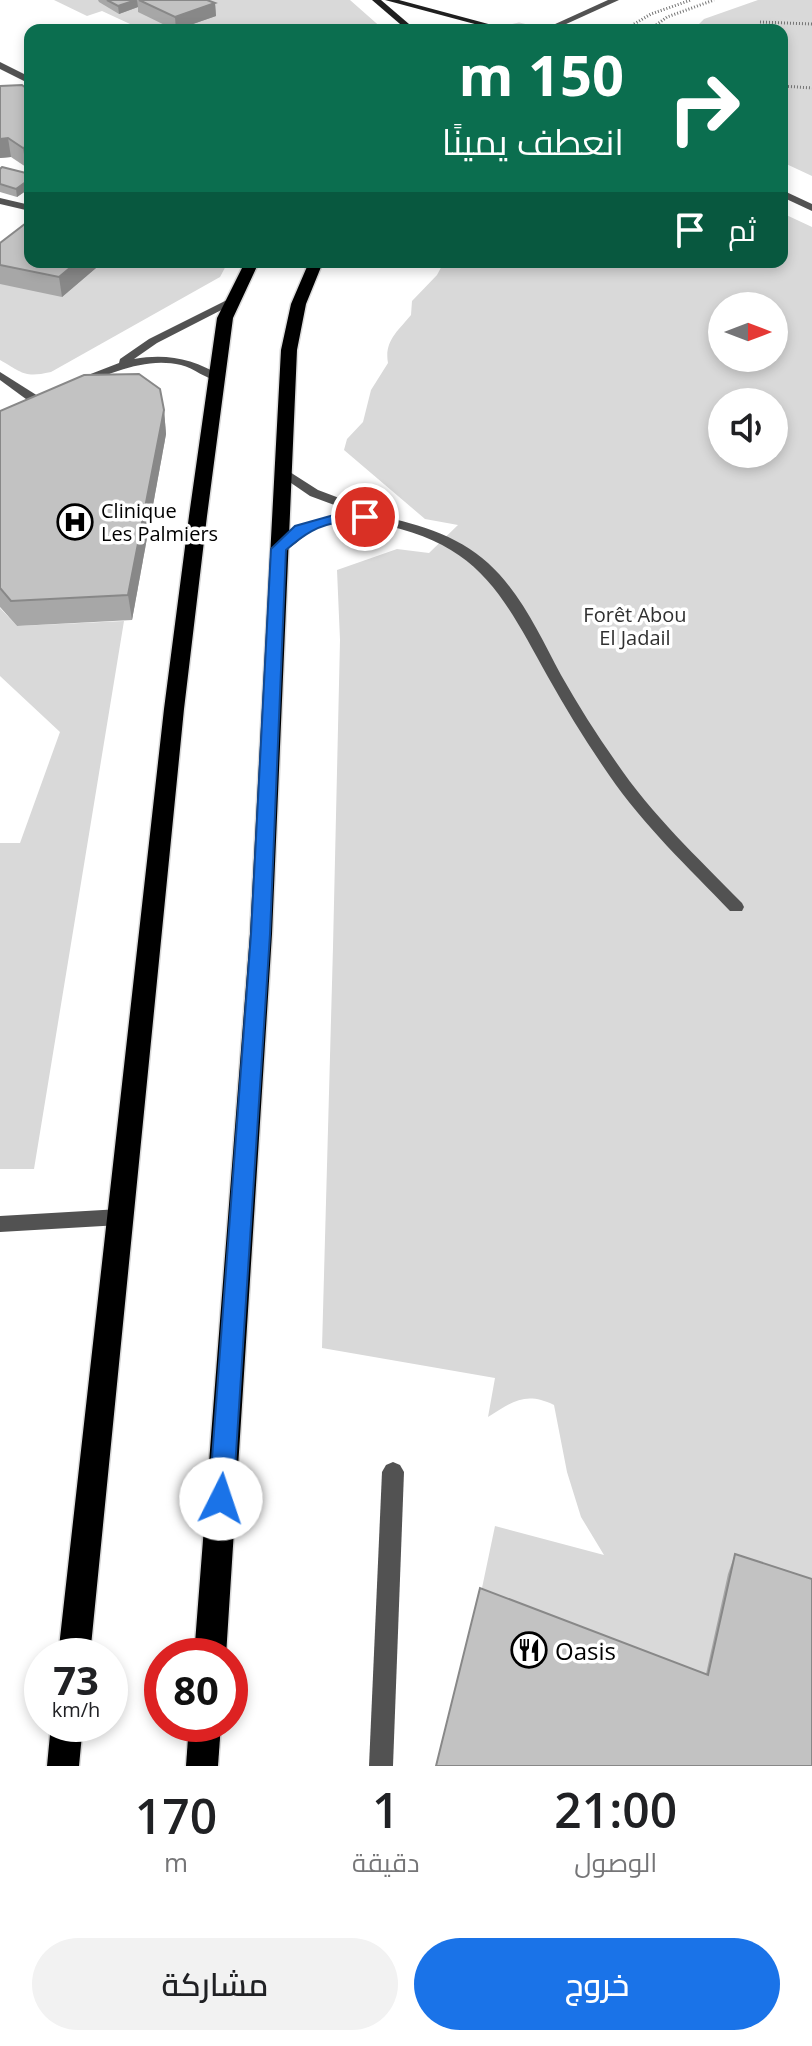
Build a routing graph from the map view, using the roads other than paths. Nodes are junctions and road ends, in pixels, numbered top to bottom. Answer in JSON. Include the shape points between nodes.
{"nodes":[{"id":1,"x":376,"y":0,"type":"edge"},
{"id":2,"x":389,"y":0,"type":"edge"},
{"id":3,"x":615,"y":0,"type":"edge"},
{"id":4,"x":405,"y":24,"type":"edge"},
{"id":5,"x":479,"y":24,"type":"edge"},
{"id":6,"x":560,"y":24,"type":"edge"},
{"id":7,"x":0,"y":65,"type":"edge"},
{"id":8,"x":24,"y":78,"type":"edge"},
{"id":9,"x":788,"y":196,"type":"edge"},
{"id":10,"x":0,"y":201,"type":"edge"},
{"id":11,"x":24,"y":207,"type":"edge"},
{"id":12,"x":812,"y":208,"type":"edge"},
{"id":13,"x":249,"y":268,"type":"edge"},
{"id":14,"x":313,"y":268,"type":"edge"},
{"id":15,"x":233,"y":300,"type":"junction"},
{"id":16,"x":116,"y":366,"type":"junction"},
{"id":17,"x":0,"y":375,"type":"edge"},
{"id":18,"x":218,"y":378,"type":"junction"},
{"id":19,"x":62,"y":388,"type":"edge"},
{"id":20,"x":48,"y":393,"type":"edge"},
{"id":21,"x":282,"y":471,"type":"junction"},
{"id":22,"x":389,"y":522,"type":"junction"},
{"id":23,"x":279,"y":549,"type":"junction"},
{"id":24,"x":736,"y":907,"type":"dead end"},
{"id":25,"x":120,"y":1217,"type":"junction"},
{"id":26,"x":0,"y":1224,"type":"edge"},
{"id":27,"x":393,"y":1472,"type":"dead end"},
{"id":28,"x":76,"y":1638,"type":"edge"},
{"id":29,"x":211,"y":1638,"type":"edge"},
{"id":30,"x":65,"y":1742,"type":"edge"},
{"id":31,"x":204,"y":1742,"type":"edge"},
{"id":32,"x":63,"y":1766,"type":"edge"},
{"id":33,"x":202,"y":1766,"type":"edge"},
{"id":34,"x":381,"y":1766,"type":"edge"}],
"edges":[{"from":1,"to":4,"type":"main road"},
{"from":2,"to":5,"type":"main road"},
{"from":3,"to":6,"type":"street"},
{"from":7,"to":8,"type":"street"},
{"from":9,"to":12,"type":"street"},
{"from":10,"to":11,"type":"street"},
{"from":13,"to":15,"type":"highway"},
{"from":14,"to":21,"type":"highway","via":[[296,311],[289,350]]},
{"from":15,"to":16,"type":"street"},
{"from":15,"to":18,"type":"highway","via":[[225,318]]},
{"from":16,"to":18,"type":"street","via":[[173,358],[200,365]]},
{"from":16,"to":19,"type":"street"},
{"from":17,"to":20,"type":"street","via":[[29,401]]},
{"from":18,"to":25,"type":"highway","via":[[174,709]]},
{"from":21,"to":22,"type":"street","via":[[314,493]]},
{"from":21,"to":23,"type":"highway"},
{"from":22,"to":23,"type":"street","via":[[365,517],[318,523],[300,530]]},
{"from":22,"to":24,"type":"street","via":[[464,551],[507,591],[566,695],[643,810]]},
{"from":23,"to":29,"type":"highway","via":[[261,934]]},
{"from":25,"to":26,"type":"street"},
{"from":25,"to":28,"type":"highway"},
{"from":27,"to":34,"type":"street"},
{"from":30,"to":32,"type":"highway"},
{"from":31,"to":33,"type":"highway"}]}
